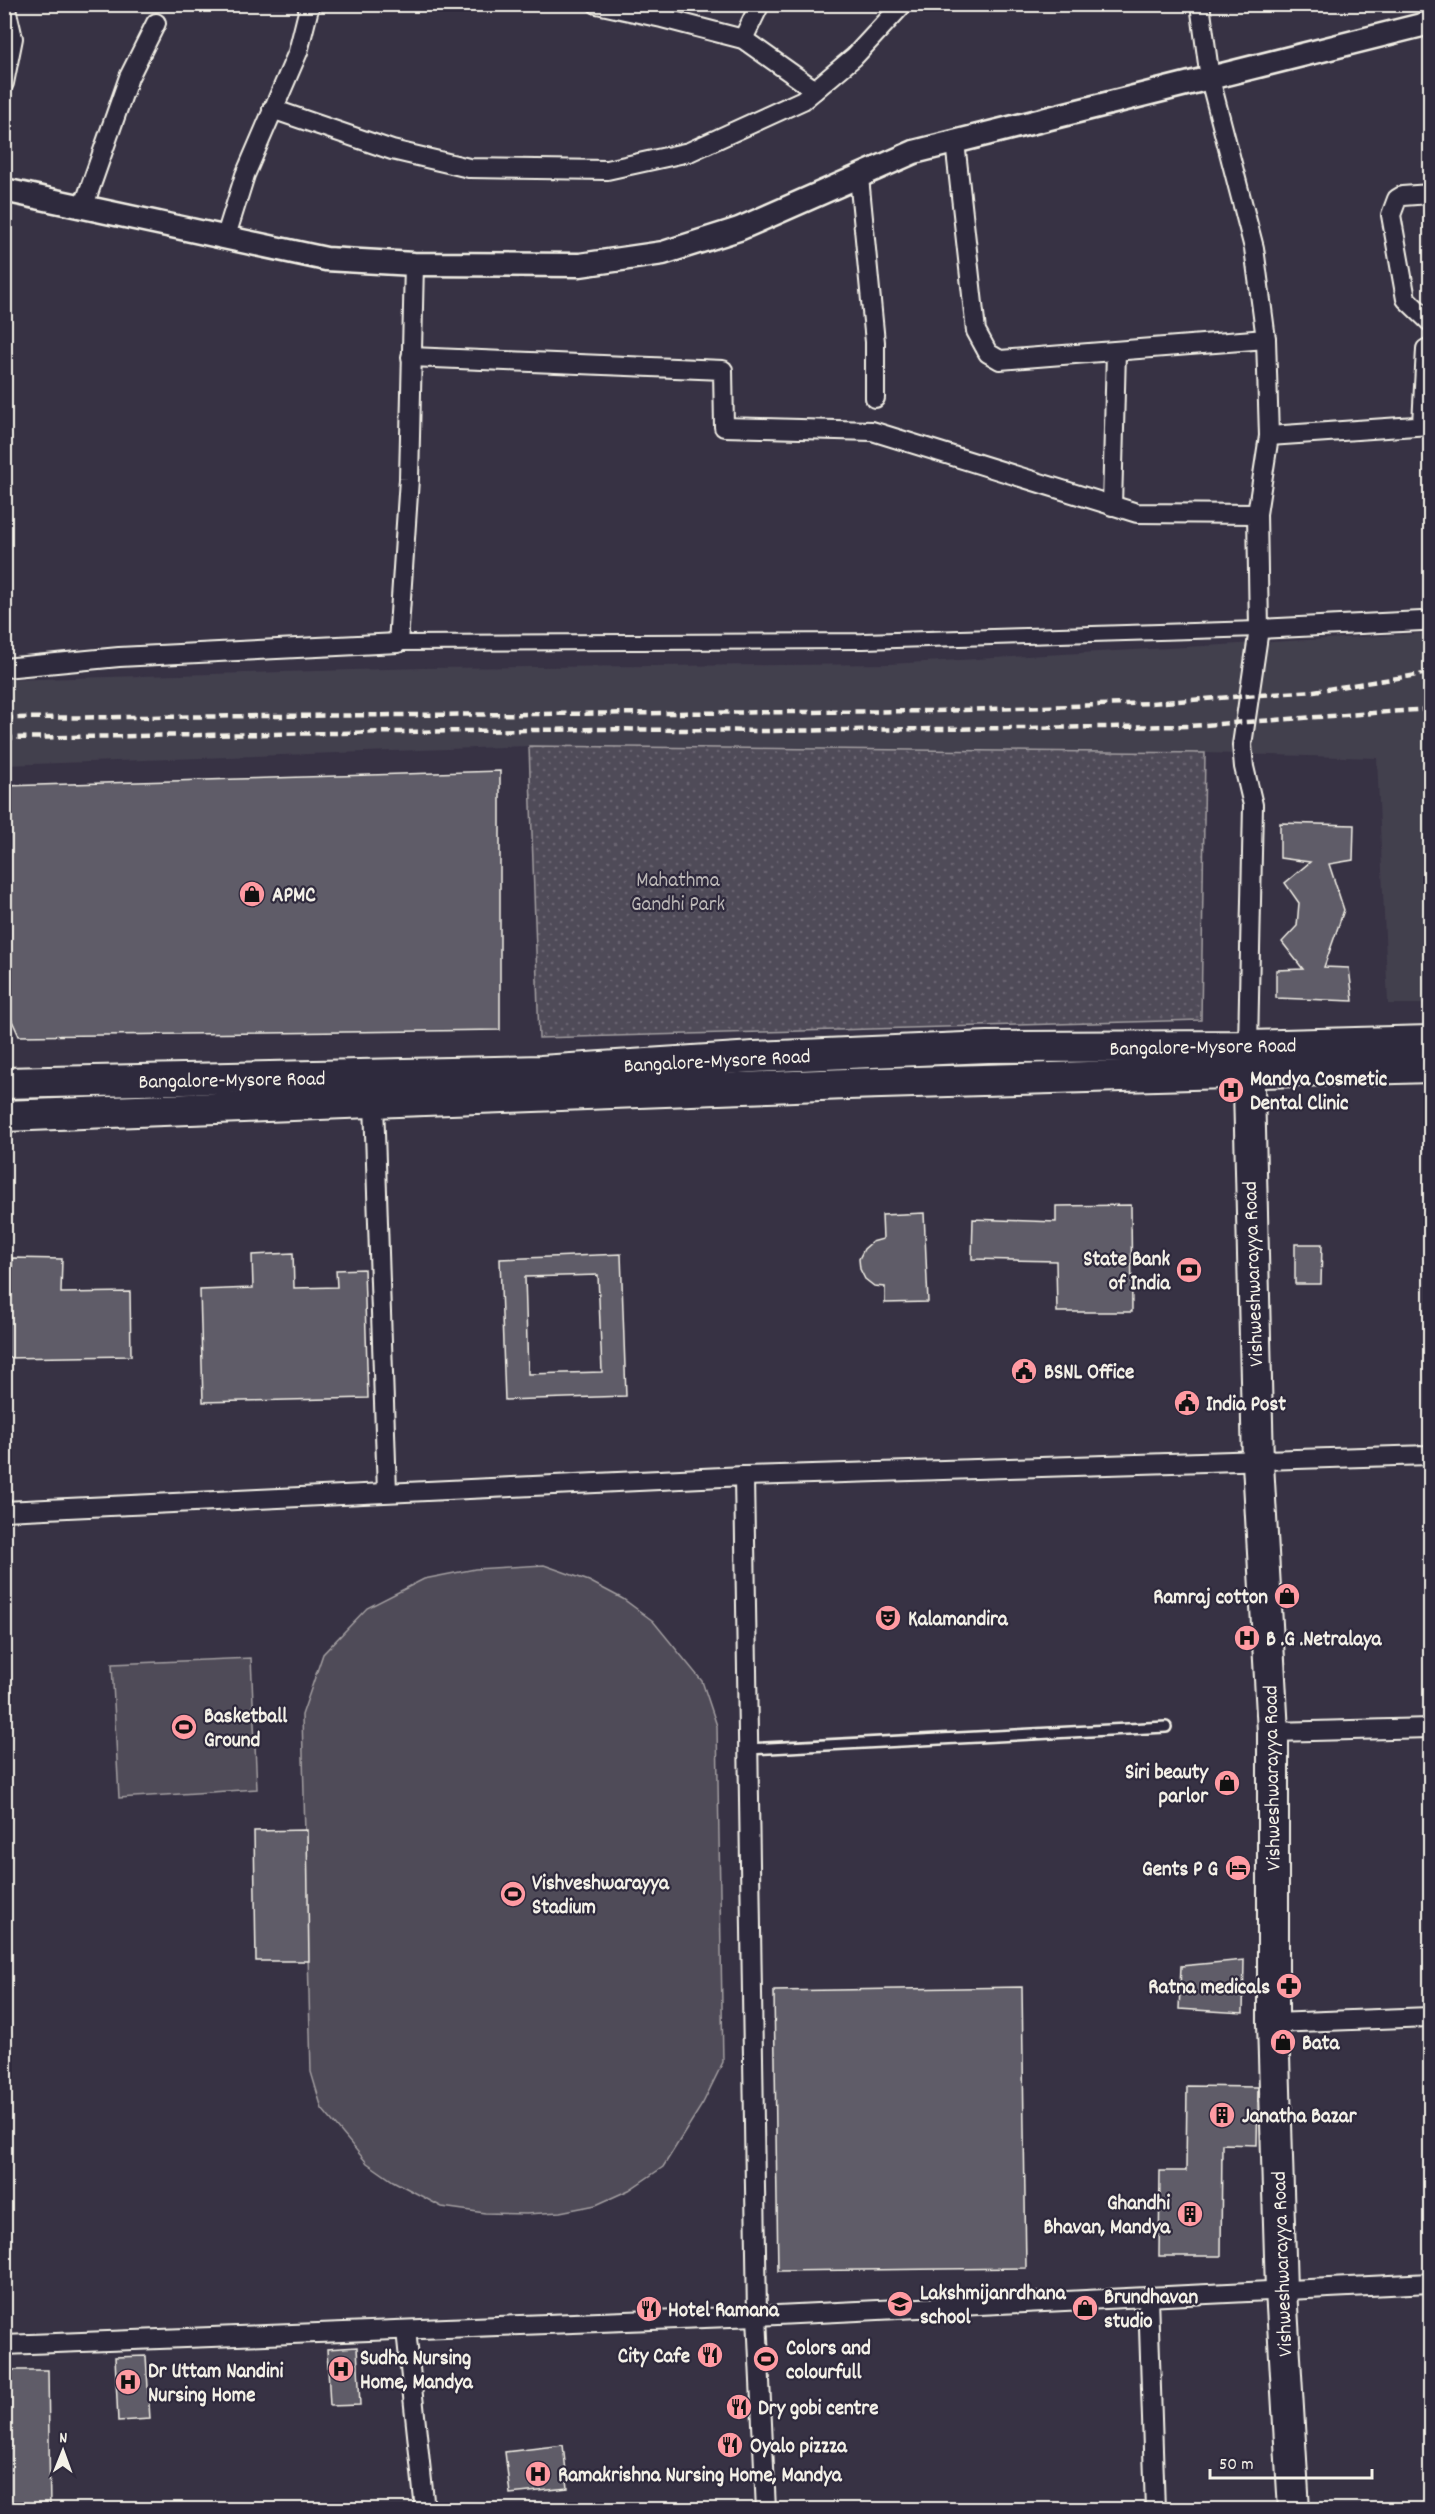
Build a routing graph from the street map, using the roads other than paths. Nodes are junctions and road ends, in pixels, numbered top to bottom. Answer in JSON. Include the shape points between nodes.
{"nodes":[{"id":1,"x":5,"y":4,"type":"edge"},
{"id":2,"x":310,"y":4,"type":"edge"},
{"id":3,"x":597,"y":4,"type":"edge"},
{"id":4,"x":760,"y":4,"type":"edge"},
{"id":5,"x":903,"y":4,"type":"edge"},
{"id":6,"x":1200,"y":4,"type":"edge"},
{"id":7,"x":1431,"y":23,"type":"edge"},
{"id":8,"x":156,"y":24,"type":"dead end"},
{"id":9,"x":743,"y":39,"type":"junction"},
{"id":10,"x":1210,"y":79,"type":"junction"},
{"id":11,"x":4,"y":83,"type":"edge"},
{"id":12,"x":815,"y":90,"type":"junction"},
{"id":13,"x":272,"y":109,"type":"junction"},
{"id":14,"x":955,"y":142,"type":"junction"},
{"id":15,"x":859,"y":177,"type":"junction"},
{"id":16,"x":4,"y":190,"type":"edge"},
{"id":17,"x":1431,"y":194,"type":"edge"},
{"id":18,"x":84,"y":208,"type":"junction"},
{"id":19,"x":225,"y":239,"type":"junction"},
{"id":20,"x":414,"y":264,"type":"junction"},
{"id":21,"x":1431,"y":322,"type":"edge"},
{"id":22,"x":1266,"y":339,"type":"junction"},
{"id":23,"x":1431,"y":347,"type":"edge"},
{"id":24,"x":1116,"y":351,"type":"junction"},
{"id":25,"x":411,"y":357,"type":"junction"},
{"id":26,"x":875,"y":398,"type":"dead end"},
{"id":27,"x":1426,"y":425,"type":"edge"},
{"id":28,"x":1269,"y":436,"type":"junction"},
{"id":29,"x":1112,"y":506,"type":"junction"},
{"id":30,"x":1257,"y":514,"type":"junction"},
{"id":31,"x":1422,"y":621,"type":"dead end"},
{"id":32,"x":1259,"y":629,"type":"junction"},
{"id":33,"x":398,"y":643,"type":"junction"},
{"id":34,"x":4,"y":668,"type":"edge"},
{"id":35,"x":1431,"y":1041,"type":"edge"},
{"id":36,"x":1248,"y":1058,"type":"junction"},
{"id":37,"x":1431,"y":1067,"type":"edge"},
{"id":38,"x":4,"y":1083,"type":"edge"},
{"id":39,"x":374,"y":1103,"type":"junction"},
{"id":40,"x":4,"y":1116,"type":"edge"},
{"id":41,"x":1431,"y":1455,"type":"edge"},
{"id":42,"x":1258,"y":1462,"type":"junction"},
{"id":43,"x":744,"y":1476,"type":"junction"},
{"id":44,"x":387,"y":1492,"type":"junction"},
{"id":45,"x":4,"y":1511,"type":"edge"},
{"id":46,"x":1166,"y":1727,"type":"dead end"},
{"id":47,"x":1431,"y":1728,"type":"edge"},
{"id":48,"x":1273,"y":1732,"type":"junction"},
{"id":49,"x":748,"y":1749,"type":"junction"},
{"id":50,"x":1431,"y":2017,"type":"edge"},
{"id":51,"x":1273,"y":2024,"type":"junction"},
{"id":52,"x":1431,"y":2283,"type":"edge"},
{"id":53,"x":1281,"y":2290,"type":"junction"},
{"id":54,"x":1148,"y":2297,"type":"junction"},
{"id":55,"x":757,"y":2316,"type":"junction"},
{"id":56,"x":406,"y":2330,"type":"junction"},
{"id":57,"x":4,"y":2345,"type":"edge"},
{"id":58,"x":425,"y":2510,"type":"edge"},
{"id":59,"x":766,"y":2510,"type":"edge"},
{"id":60,"x":1155,"y":2510,"type":"edge"},
{"id":61,"x":1294,"y":2510,"type":"edge"}],
"edges":[{"from":1,"to":11,"type":"street","via":[[13,38]]},
{"from":2,"to":13,"type":"street","via":[[298,52]]},
{"from":3,"to":9,"type":"street"},
{"from":4,"to":9,"type":"street"},
{"from":5,"to":12,"type":"street","via":[[854,57]]},
{"from":6,"to":10,"type":"street"},
{"from":7,"to":10,"type":"street"},
{"from":8,"to":18,"type":"street","via":[[129,77]]},
{"from":9,"to":12,"type":"street"},
{"from":10,"to":14,"type":"street"},
{"from":10,"to":22,"type":"street","via":[[1254,248]]},
{"from":12,"to":13,"type":"street","via":[[803,100],[689,152],[607,170],[469,168],[392,150]]},
{"from":13,"to":19,"type":"street"},
{"from":14,"to":15,"type":"street","via":[[914,152]]},
{"from":14,"to":24,"type":"street","via":[[976,331],[988,353],[1000,360]]},
{"from":15,"to":20,"type":"street","via":[[739,229],[663,253],[580,265]]},
{"from":15,"to":26,"type":"street","via":[[875,342]]},
{"from":16,"to":18,"type":"street"},
{"from":17,"to":21,"type":"street","via":[[1402,196],[1391,215],[1406,299]]},
{"from":18,"to":19,"type":"street"},
{"from":19,"to":20,"type":"street","via":[[326,259]]},
{"from":20,"to":25,"type":"street"},
{"from":22,"to":24,"type":"street"},
{"from":22,"to":28,"type":"street"},
{"from":23,"to":27,"type":"street","via":[[1426,349]]},
{"from":24,"to":29,"type":"street"},
{"from":25,"to":29,"type":"street","via":[[723,370],[724,427],[872,431]]},
{"from":25,"to":33,"type":"street","via":[[409,479]]},
{"from":27,"to":28,"type":"street"},
{"from":28,"to":30,"type":"street"},
{"from":29,"to":30,"type":"street","via":[[1137,513]]},
{"from":30,"to":32,"type":"street"},
{"from":31,"to":32,"type":"street"},
{"from":32,"to":33,"type":"street","via":[[863,641]]},
{"from":32,"to":36,"type":"street","via":[[1242,745],[1253,805]]},
{"from":33,"to":34,"type":"street","via":[[119,657]]},
{"from":35,"to":36,"type":"main road","name":"Bangalore-Mysore Road"},
{"from":36,"to":37,"type":"main road","name":"Bangalore-Mysore Road"},
{"from":36,"to":38,"type":"main road","name":"Bangalore-Mysore Road","via":[[988,1047],[541,1071]]},
{"from":36,"to":39,"type":"main road","name":"Bangalore-Mysore Road"},
{"from":36,"to":42,"type":"main road","name":"Vishweshwarayya Road"},
{"from":39,"to":40,"type":"main road","name":"Bangalore-Mysore Road"},
{"from":39,"to":44,"type":"street"},
{"from":41,"to":42,"type":"street"},
{"from":42,"to":43,"type":"street"},
{"from":42,"to":48,"type":"main road","name":"Vishweshwarayya Road"},
{"from":43,"to":44,"type":"street"},
{"from":43,"to":49,"type":"street"},
{"from":44,"to":45,"type":"street"},
{"from":46,"to":49,"type":"lane"},
{"from":47,"to":48,"type":"street"},
{"from":48,"to":51,"type":"main road","name":"Vishweshwarayya Road"},
{"from":49,"to":55,"type":"street"},
{"from":50,"to":51,"type":"street"},
{"from":51,"to":53,"type":"main road","name":"Vishweshwarayya Road"},
{"from":52,"to":53,"type":"street"},
{"from":53,"to":54,"type":"street"},
{"from":53,"to":61,"type":"main road","name":"Vishweshwarayya Road"},
{"from":54,"to":55,"type":"street"},
{"from":54,"to":60,"type":"street"},
{"from":55,"to":56,"type":"street"},
{"from":55,"to":59,"type":"street"},
{"from":56,"to":57,"type":"street"},
{"from":56,"to":58,"type":"street"}]}
